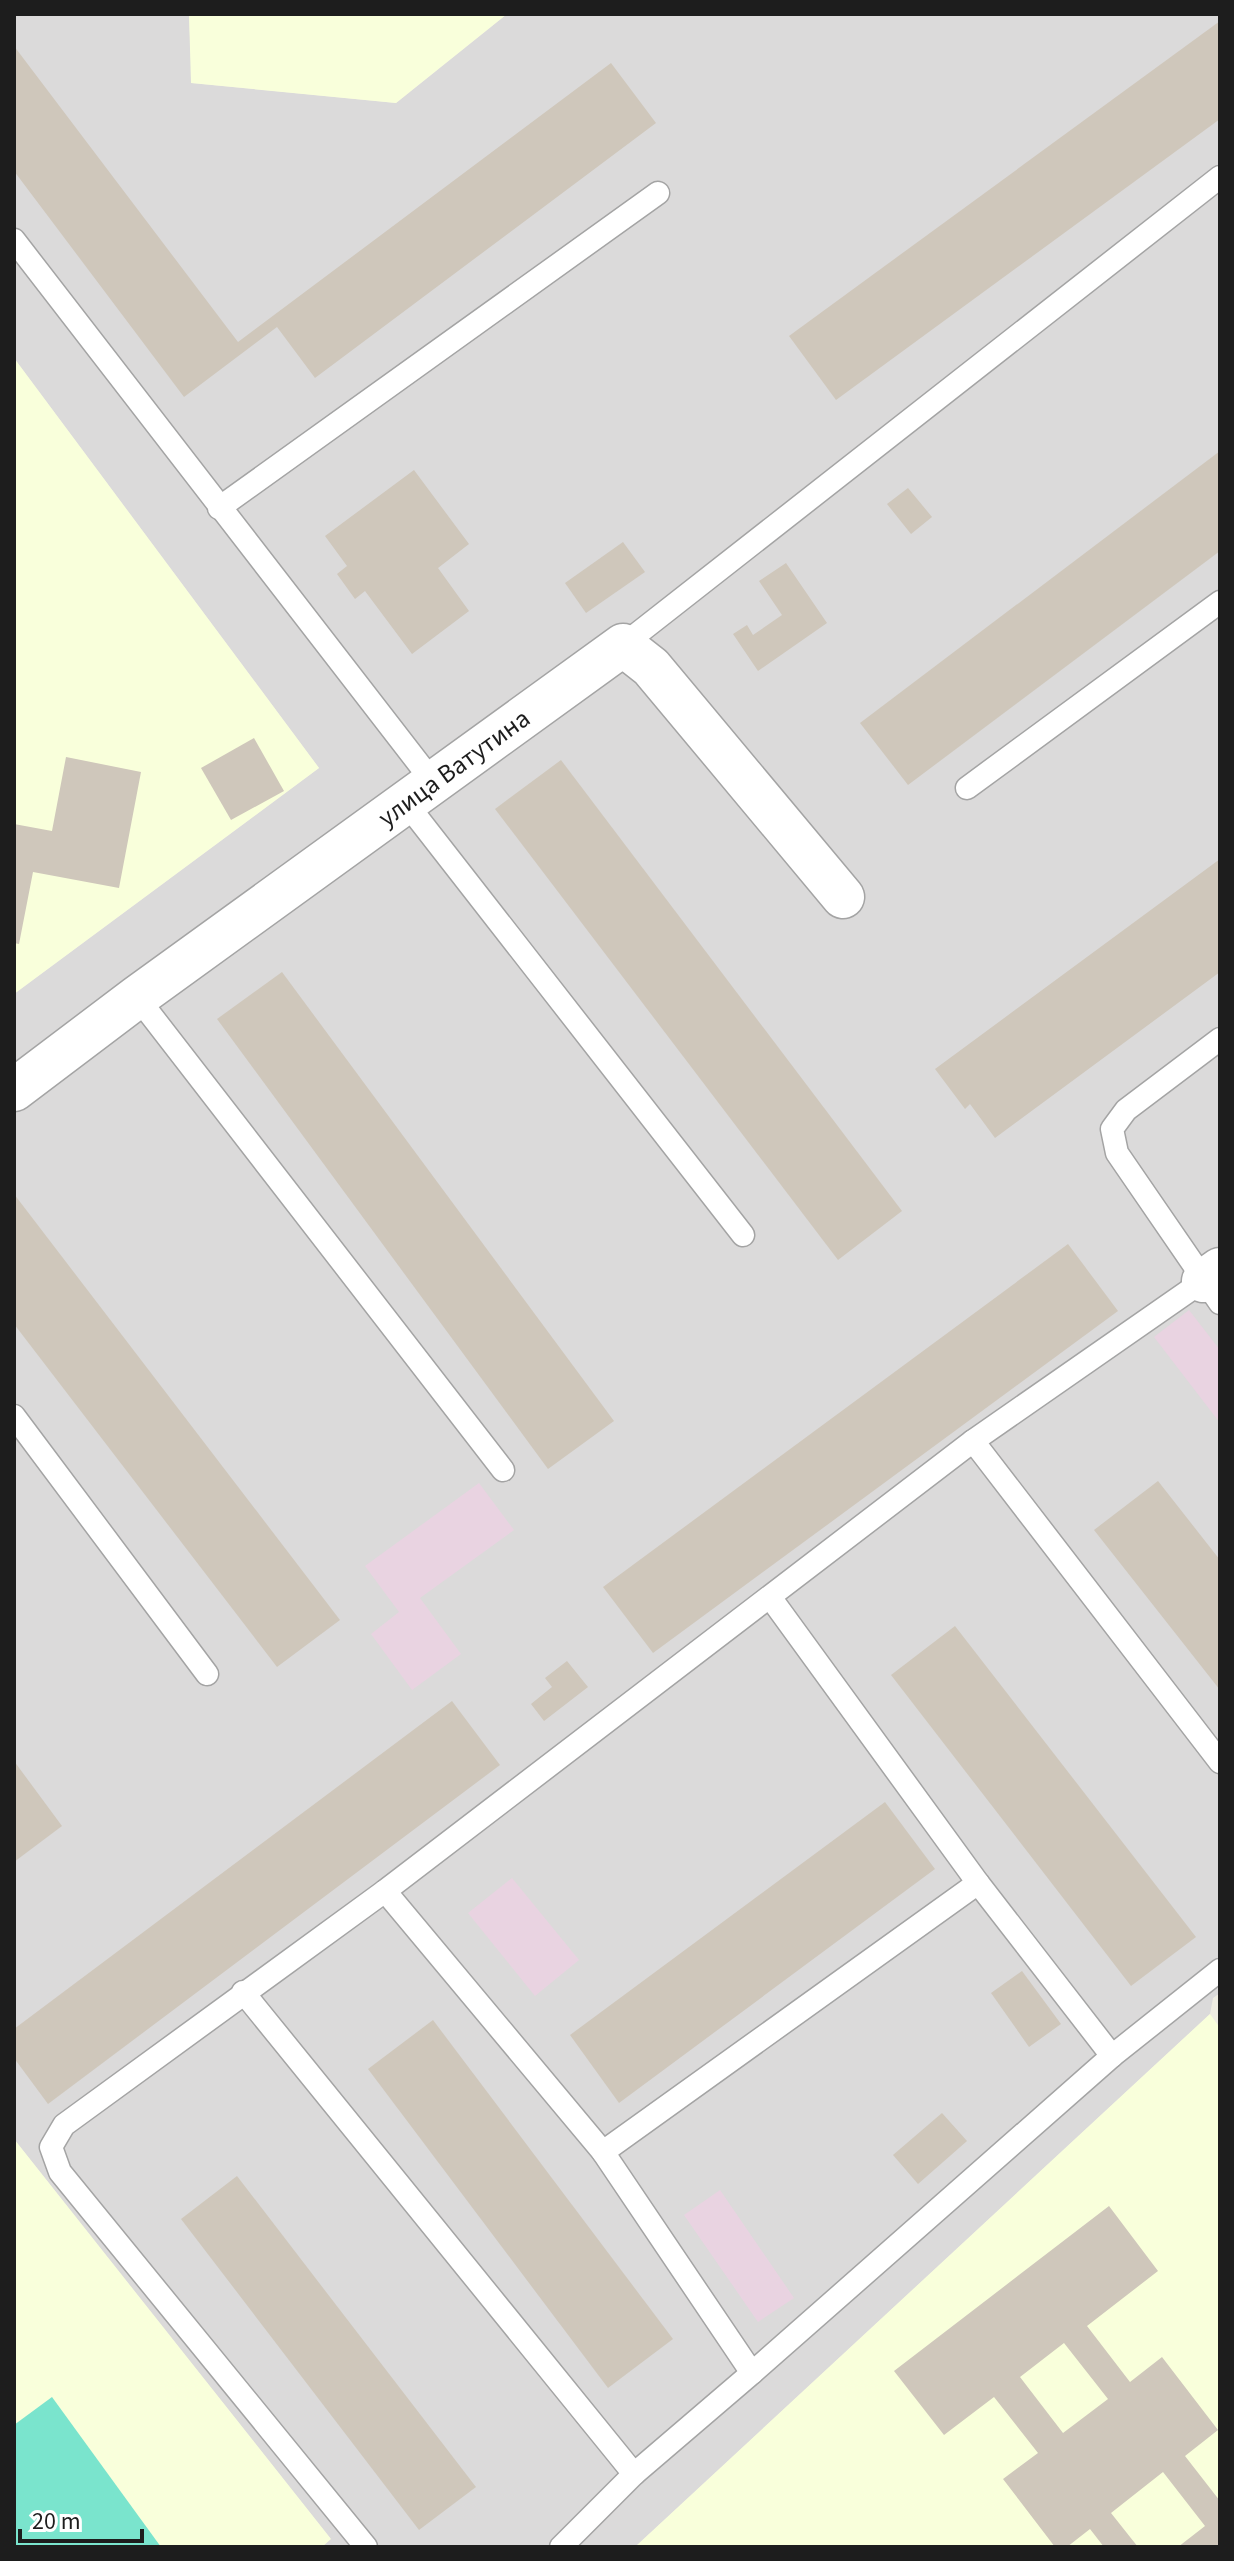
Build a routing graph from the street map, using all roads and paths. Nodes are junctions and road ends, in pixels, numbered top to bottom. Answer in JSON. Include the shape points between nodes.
{"nodes":[{"id":1,"x":1220,"y":177,"type":"edge"},
{"id":2,"x":658,"y":193,"type":"dead end"},
{"id":3,"x":14,"y":240,"type":"edge"},
{"id":4,"x":219,"y":508,"type":"junction"},
{"id":5,"x":1220,"y":602,"type":"edge"},
{"id":6,"x":623,"y":645,"type":"junction"},
{"id":7,"x":967,"y":788,"type":"dead end"},
{"id":8,"x":419,"y":792,"type":"junction"},
{"id":9,"x":843,"y":897,"type":"dead end"},
{"id":10,"x":137,"y":997,"type":"junction"},
{"id":11,"x":1220,"y":1039,"type":"edge"},
{"id":12,"x":14,"y":1090,"type":"edge"},
{"id":13,"x":743,"y":1235,"type":"dead end"},
{"id":14,"x":1214,"y":1284,"type":"edge"},
{"id":15,"x":14,"y":1416,"type":"edge"},
{"id":16,"x":973,"y":1441,"type":"junction"},
{"id":17,"x":503,"y":1470,"type":"dead end"},
{"id":18,"x":770,"y":1597,"type":"junction"},
{"id":19,"x":207,"y":1674,"type":"dead end"},
{"id":20,"x":1220,"y":1762,"type":"edge"},
{"id":21,"x":978,"y":1883,"type":"junction"},
{"id":22,"x":385,"y":1891,"type":"junction"},
{"id":23,"x":1220,"y":1970,"type":"edge"},
{"id":24,"x":243,"y":1992,"type":"junction"},
{"id":25,"x":1112,"y":2056,"type":"junction"},
{"id":26,"x":603,"y":2152,"type":"junction"},
{"id":27,"x":752,"y":2373,"type":"junction"},
{"id":28,"x":634,"y":2474,"type":"junction"},
{"id":29,"x":366,"y":2547,"type":"edge"},
{"id":30,"x":561,"y":2547,"type":"edge"}],
"edges":[{"from":1,"to":6,"type":"lane"},
{"from":2,"to":4,"type":"lane"},
{"from":3,"to":4,"type":"lane"},
{"from":4,"to":8,"type":"lane"},
{"from":5,"to":7,"type":"lane"},
{"from":6,"to":8,"type":"street","name":"улица Ватутина"},
{"from":6,"to":9,"type":"street","via":[[651,667]]},
{"from":8,"to":10,"type":"street","name":"улица Ватутина"},
{"from":8,"to":13,"type":"lane"},
{"from":10,"to":12,"type":"street","name":"улица Ватутина"},
{"from":10,"to":17,"type":"lane"},
{"from":11,"to":14,"type":"lane","via":[[1126,1110],[1112,1129],[1117,1153]]},
{"from":14,"to":16,"type":"lane"},
{"from":15,"to":19,"type":"lane"},
{"from":16,"to":18,"type":"lane"},
{"from":16,"to":20,"type":"lane"},
{"from":18,"to":21,"type":"lane"},
{"from":18,"to":22,"type":"lane"},
{"from":21,"to":25,"type":"lane"},
{"from":21,"to":26,"type":"lane"},
{"from":22,"to":24,"type":"lane"},
{"from":22,"to":26,"type":"lane"},
{"from":23,"to":25,"type":"lane"},
{"from":24,"to":28,"type":"lane"},
{"from":24,"to":29,"type":"lane","via":[[64,2125],[51,2147],[60,2172]]},
{"from":25,"to":27,"type":"lane"},
{"from":26,"to":27,"type":"lane"},
{"from":27,"to":28,"type":"lane"},
{"from":28,"to":30,"type":"lane"}]}
